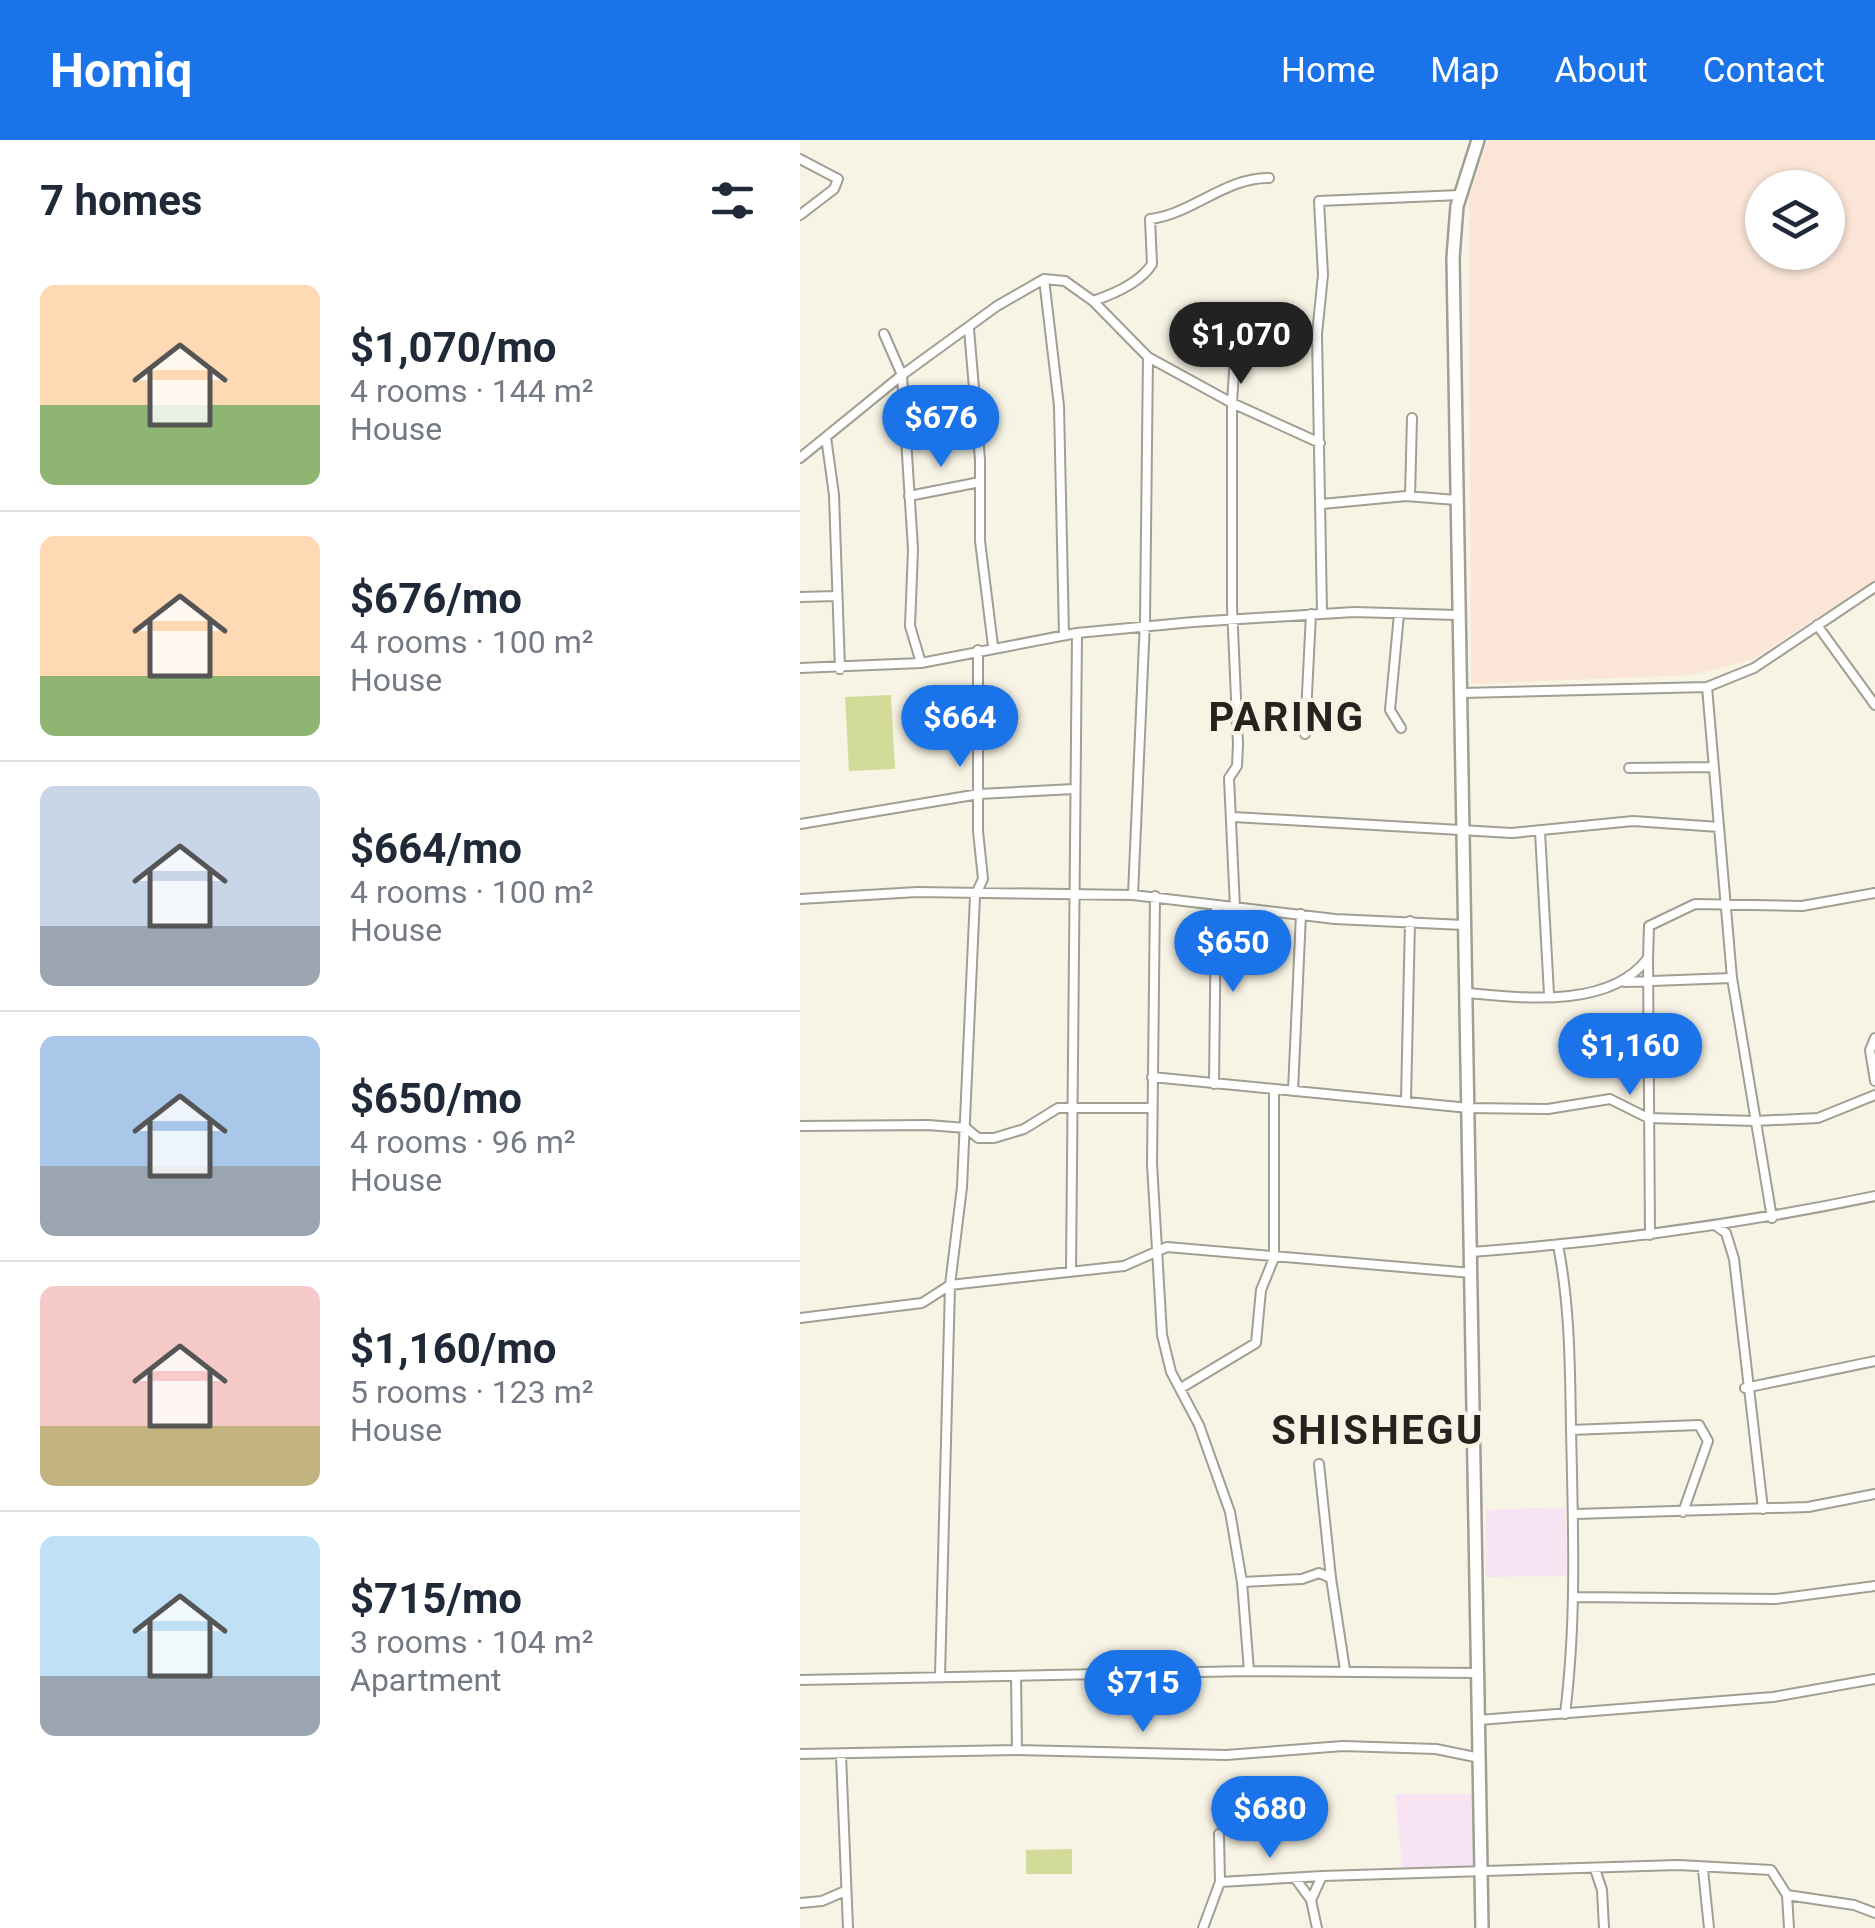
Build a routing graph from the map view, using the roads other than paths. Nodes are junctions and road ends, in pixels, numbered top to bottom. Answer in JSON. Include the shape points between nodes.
{"nodes":[{"id":1,"x":1478,"y":140,"type":"edge"},
{"id":2,"x":800,"y":158,"type":"edge"},
{"id":3,"x":1269,"y":178,"type":"dead end"},
{"id":4,"x":1460,"y":195,"type":"junction"},
{"id":5,"x":800,"y":215,"type":"edge"},
{"id":6,"x":1044,"y":279,"type":"junction"},
{"id":7,"x":1094,"y":302,"type":"junction"},
{"id":8,"x":1238,"y":309,"type":"dead end"},
{"id":9,"x":969,"y":329,"type":"junction"},
{"id":10,"x":884,"y":334,"type":"dead end"},
{"id":11,"x":1148,"y":358,"type":"junction"},
{"id":12,"x":902,"y":375,"type":"junction"},
{"id":13,"x":1232,"y":403,"type":"junction"},
{"id":14,"x":1412,"y":418,"type":"dead end"},
{"id":15,"x":826,"y":436,"type":"junction"},
{"id":16,"x":1320,"y":443,"type":"junction"},
{"id":17,"x":800,"y":458,"type":"edge"},
{"id":18,"x":980,"y":482,"type":"junction"},
{"id":19,"x":909,"y":496,"type":"junction"},
{"id":20,"x":1410,"y":496,"type":"junction"},
{"id":21,"x":1456,"y":500,"type":"junction"},
{"id":22,"x":1322,"y":504,"type":"junction"},
{"id":23,"x":1875,"y":587,"type":"edge"},
{"id":24,"x":836,"y":596,"type":"junction"},
{"id":25,"x":800,"y":597,"type":"edge"},
{"id":26,"x":1322,"y":613,"type":"junction"},
{"id":27,"x":1311,"y":614,"type":"junction"},
{"id":28,"x":1399,"y":614,"type":"junction"},
{"id":29,"x":1458,"y":614,"type":"junction"},
{"id":30,"x":1234,"y":618,"type":"junction"},
{"id":31,"x":1817,"y":625,"type":"junction"},
{"id":32,"x":1144,"y":627,"type":"junction"},
{"id":33,"x":1077,"y":632,"type":"junction"},
{"id":34,"x":1064,"y":635,"type":"junction"},
{"id":35,"x":994,"y":646,"type":"junction"},
{"id":36,"x":978,"y":650,"type":"junction"},
{"id":37,"x":921,"y":663,"type":"junction"},
{"id":38,"x":800,"y":668,"type":"edge"},
{"id":39,"x":840,"y":669,"type":"junction"},
{"id":40,"x":1707,"y":688,"type":"junction"},
{"id":41,"x":1461,"y":692,"type":"junction"},
{"id":42,"x":1875,"y":705,"type":"edge"},
{"id":43,"x":1402,"y":728,"type":"dead end"},
{"id":44,"x":1306,"y":734,"type":"dead end"},
{"id":45,"x":1714,"y":767,"type":"junction"},
{"id":46,"x":1629,"y":768,"type":"dead end"},
{"id":47,"x":1074,"y":789,"type":"junction"},
{"id":48,"x":979,"y":794,"type":"junction"},
{"id":49,"x":1234,"y":817,"type":"junction"},
{"id":50,"x":800,"y":824,"type":"edge"},
{"id":51,"x":1719,"y":827,"type":"junction"},
{"id":52,"x":1462,"y":830,"type":"junction"},
{"id":53,"x":1540,"y":832,"type":"junction"},
{"id":54,"x":1875,"y":892,"type":"edge"},
{"id":55,"x":1074,"y":894,"type":"junction"},
{"id":56,"x":1133,"y":895,"type":"junction"},
{"id":57,"x":975,"y":896,"type":"junction"},
{"id":58,"x":1155,"y":896,"type":"junction"},
{"id":59,"x":800,"y":899,"type":"edge"},
{"id":60,"x":1728,"y":904,"type":"junction"},
{"id":61,"x":1216,"y":906,"type":"junction"},
{"id":62,"x":1235,"y":908,"type":"junction"},
{"id":63,"x":1301,"y":914,"type":"junction"},
{"id":64,"x":1410,"y":921,"type":"junction"},
{"id":65,"x":1464,"y":925,"type":"junction"},
{"id":66,"x":1648,"y":958,"type":"junction"},
{"id":67,"x":1651,"y":978,"type":"junction"},
{"id":68,"x":1732,"y":978,"type":"junction"},
{"id":69,"x":1624,"y":982,"type":"junction"},
{"id":70,"x":1467,"y":993,"type":"junction"},
{"id":71,"x":1549,"y":994,"type":"junction"},
{"id":72,"x":1875,"y":1038,"type":"edge"},
{"id":73,"x":1152,"y":1077,"type":"junction"},
{"id":74,"x":1875,"y":1081,"type":"edge"},
{"id":75,"x":1214,"y":1084,"type":"junction"},
{"id":76,"x":1274,"y":1089,"type":"junction"},
{"id":77,"x":1293,"y":1091,"type":"junction"},
{"id":78,"x":1875,"y":1094,"type":"edge"},
{"id":79,"x":1406,"y":1100,"type":"junction"},
{"id":80,"x":1072,"y":1106,"type":"junction"},
{"id":81,"x":1152,"y":1108,"type":"junction"},
{"id":82,"x":1469,"y":1108,"type":"junction"},
{"id":83,"x":1648,"y":1118,"type":"junction"},
{"id":84,"x":1756,"y":1121,"type":"junction"},
{"id":85,"x":800,"y":1126,"type":"edge"},
{"id":86,"x":966,"y":1128,"type":"junction"},
{"id":87,"x":1875,"y":1196,"type":"edge"},
{"id":88,"x":1772,"y":1218,"type":"junction"},
{"id":89,"x":1715,"y":1225,"type":"junction"},
{"id":90,"x":1650,"y":1235,"type":"junction"},
{"id":91,"x":1558,"y":1245,"type":"junction"},
{"id":92,"x":1158,"y":1248,"type":"junction"},
{"id":93,"x":1471,"y":1252,"type":"junction"},
{"id":94,"x":1274,"y":1258,"type":"junction"},
{"id":95,"x":1072,"y":1271,"type":"junction"},
{"id":96,"x":1472,"y":1273,"type":"junction"},
{"id":97,"x":950,"y":1285,"type":"junction"},
{"id":98,"x":800,"y":1318,"type":"edge"},
{"id":99,"x":1875,"y":1361,"type":"edge"},
{"id":100,"x":1182,"y":1388,"type":"junction"},
{"id":101,"x":1745,"y":1388,"type":"junction"},
{"id":102,"x":1571,"y":1430,"type":"junction"},
{"id":103,"x":1319,"y":1464,"type":"dead end"},
{"id":104,"x":1875,"y":1494,"type":"edge"},
{"id":105,"x":1762,"y":1510,"type":"junction"},
{"id":106,"x":1683,"y":1512,"type":"junction"},
{"id":107,"x":1575,"y":1514,"type":"junction"},
{"id":108,"x":1331,"y":1578,"type":"junction"},
{"id":109,"x":1242,"y":1582,"type":"junction"},
{"id":110,"x":1875,"y":1586,"type":"edge"},
{"id":111,"x":1575,"y":1598,"type":"junction"},
{"id":112,"x":1345,"y":1670,"type":"junction"},
{"id":113,"x":1248,"y":1671,"type":"junction"},
{"id":114,"x":1477,"y":1673,"type":"junction"},
{"id":115,"x":940,"y":1676,"type":"junction"},
{"id":116,"x":1016,"y":1676,"type":"junction"},
{"id":117,"x":1875,"y":1679,"type":"edge"},
{"id":118,"x":800,"y":1680,"type":"edge"},
{"id":119,"x":1565,"y":1714,"type":"junction"},
{"id":120,"x":1478,"y":1720,"type":"junction"},
{"id":121,"x":1017,"y":1750,"type":"junction"},
{"id":122,"x":800,"y":1754,"type":"edge"},
{"id":123,"x":840,"y":1754,"type":"junction"},
{"id":124,"x":1480,"y":1758,"type":"junction"},
{"id":125,"x":1219,"y":1834,"type":"dead end"},
{"id":126,"x":1595,"y":1869,"type":"junction"},
{"id":127,"x":1703,"y":1870,"type":"junction"},
{"id":128,"x":1482,"y":1871,"type":"junction"},
{"id":129,"x":1322,"y":1876,"type":"junction"},
{"id":130,"x":1295,"y":1878,"type":"junction"},
{"id":131,"x":1220,"y":1882,"type":"junction"},
{"id":132,"x":845,"y":1891,"type":"junction"},
{"id":133,"x":1787,"y":1895,"type":"junction"},
{"id":134,"x":1311,"y":1900,"type":"junction"},
{"id":135,"x":800,"y":1903,"type":"edge"},
{"id":136,"x":1875,"y":1913,"type":"edge"},
{"id":137,"x":848,"y":1928,"type":"edge"},
{"id":138,"x":1203,"y":1928,"type":"edge"},
{"id":139,"x":1317,"y":1928,"type":"edge"},
{"id":140,"x":1482,"y":1928,"type":"edge"},
{"id":141,"x":1604,"y":1928,"type":"edge"},
{"id":142,"x":1709,"y":1928,"type":"edge"},
{"id":143,"x":1789,"y":1928,"type":"edge"}],
"edges":[{"from":1,"to":4,"type":"main road"},
{"from":2,"to":5,"type":"street","via":[[833,174],[838,184]]},
{"from":3,"to":7,"type":"street","via":[[1150,219],[1150,269]]},
{"from":4,"to":16,"type":"street","via":[[1319,201]]},
{"from":4,"to":21,"type":"main road","via":[[1453,258]]},
{"from":6,"to":7,"type":"street","via":[[1065,281]]},
{"from":6,"to":9,"type":"street"},
{"from":6,"to":34,"type":"street","via":[[1060,406]]},
{"from":7,"to":11,"type":"street"},
{"from":8,"to":13,"type":"street"},
{"from":9,"to":12,"type":"street"},
{"from":9,"to":18,"type":"street"},
{"from":10,"to":12,"type":"street"},
{"from":11,"to":13,"type":"street"},
{"from":11,"to":32,"type":"street"},
{"from":12,"to":15,"type":"street"},
{"from":12,"to":19,"type":"street"},
{"from":13,"to":16,"type":"street"},
{"from":13,"to":30,"type":"street"},
{"from":14,"to":20,"type":"street"},
{"from":15,"to":17,"type":"street"},
{"from":15,"to":24,"type":"street"},
{"from":16,"to":22,"type":"street"},
{"from":18,"to":19,"type":"street"},
{"from":18,"to":35,"type":"street"},
{"from":19,"to":37,"type":"street","via":[[910,626]]},
{"from":20,"to":21,"type":"street"},
{"from":20,"to":22,"type":"street"},
{"from":21,"to":29,"type":"main road"},
{"from":22,"to":26,"type":"street"},
{"from":23,"to":31,"type":"street"},
{"from":24,"to":25,"type":"street"},
{"from":24,"to":39,"type":"street"},
{"from":26,"to":27,"type":"street"},
{"from":26,"to":28,"type":"street"},
{"from":27,"to":30,"type":"street"},
{"from":27,"to":44,"type":"street"},
{"from":28,"to":29,"type":"street"},
{"from":28,"to":43,"type":"street","via":[[1390,710]]},
{"from":29,"to":41,"type":"main road"},
{"from":30,"to":32,"type":"street"},
{"from":30,"to":49,"type":"street"},
{"from":31,"to":40,"type":"street","via":[[1754,668]]},
{"from":31,"to":42,"type":"street"},
{"from":32,"to":33,"type":"street"},
{"from":32,"to":56,"type":"street"},
{"from":33,"to":34,"type":"street"},
{"from":33,"to":47,"type":"street"},
{"from":34,"to":35,"type":"street"},
{"from":35,"to":36,"type":"street"},
{"from":36,"to":37,"type":"street"},
{"from":36,"to":48,"type":"street"},
{"from":37,"to":39,"type":"street"},
{"from":38,"to":39,"type":"street"},
{"from":40,"to":41,"type":"street"},
{"from":40,"to":45,"type":"street"},
{"from":41,"to":52,"type":"main road"},
{"from":45,"to":46,"type":"street"},
{"from":45,"to":51,"type":"street"},
{"from":47,"to":48,"type":"street"},
{"from":47,"to":55,"type":"street"},
{"from":48,"to":50,"type":"street"},
{"from":48,"to":57,"type":"street","via":[[984,879]]},
{"from":49,"to":52,"type":"street"},
{"from":49,"to":62,"type":"street"},
{"from":51,"to":53,"type":"street","via":[[1633,820]]},
{"from":51,"to":60,"type":"street"},
{"from":52,"to":53,"type":"street"},
{"from":52,"to":65,"type":"main road"},
{"from":53,"to":71,"type":"street"},
{"from":54,"to":60,"type":"street","via":[[1802,906]]},
{"from":55,"to":56,"type":"street"},
{"from":55,"to":57,"type":"street"},
{"from":55,"to":80,"type":"street"},
{"from":56,"to":58,"type":"street"},
{"from":57,"to":59,"type":"street"},
{"from":57,"to":86,"type":"street"},
{"from":58,"to":61,"type":"street"},
{"from":58,"to":73,"type":"street"},
{"from":60,"to":66,"type":"street","via":[[1695,904],[1657,920],[1649,926]]},
{"from":60,"to":68,"type":"street"},
{"from":61,"to":62,"type":"street"},
{"from":61,"to":75,"type":"street"},
{"from":62,"to":63,"type":"street"},
{"from":63,"to":64,"type":"street"},
{"from":63,"to":77,"type":"street"},
{"from":64,"to":65,"type":"street"},
{"from":64,"to":79,"type":"street"},
{"from":65,"to":70,"type":"main road"},
{"from":66,"to":67,"type":"street"},
{"from":66,"to":69,"type":"street"},
{"from":67,"to":68,"type":"street"},
{"from":67,"to":69,"type":"street"},
{"from":67,"to":83,"type":"street"},
{"from":68,"to":84,"type":"street"},
{"from":69,"to":71,"type":"street"},
{"from":70,"to":71,"type":"street"},
{"from":70,"to":82,"type":"main road"},
{"from":72,"to":74,"type":"street"},
{"from":73,"to":75,"type":"street"},
{"from":73,"to":81,"type":"street"},
{"from":75,"to":76,"type":"street"},
{"from":76,"to":77,"type":"street"},
{"from":76,"to":94,"type":"street"},
{"from":77,"to":79,"type":"street"},
{"from":78,"to":84,"type":"street","via":[[1818,1118]]},
{"from":79,"to":82,"type":"street"},
{"from":80,"to":81,"type":"street"},
{"from":80,"to":86,"type":"street","via":[[1009,1135],[978,1138]]},
{"from":80,"to":95,"type":"street"},
{"from":81,"to":92,"type":"street"},
{"from":82,"to":83,"type":"street","via":[[1548,1110],[1610,1099]]},
{"from":82,"to":93,"type":"main road"},
{"from":83,"to":84,"type":"street"},
{"from":83,"to":90,"type":"street"},
{"from":84,"to":88,"type":"street"},
{"from":85,"to":86,"type":"street"},
{"from":86,"to":97,"type":"street"},
{"from":87,"to":88,"type":"street"},
{"from":88,"to":89,"type":"street"},
{"from":89,"to":90,"type":"street"},
{"from":89,"to":101,"type":"street","via":[[1726,1233],[1734,1259]]},
{"from":90,"to":91,"type":"street"},
{"from":91,"to":93,"type":"street"},
{"from":91,"to":102,"type":"street","via":[[1571,1336]]},
{"from":92,"to":94,"type":"street"},
{"from":92,"to":95,"type":"street","via":[[1124,1266]]},
{"from":92,"to":100,"type":"street","via":[[1162,1335],[1170,1372]]},
{"from":93,"to":96,"type":"main road"},
{"from":94,"to":96,"type":"street"},
{"from":94,"to":100,"type":"street","via":[[1261,1290],[1256,1343]]},
{"from":95,"to":97,"type":"street"},
{"from":96,"to":114,"type":"main road"},
{"from":97,"to":98,"type":"street","via":[[922,1303]]},
{"from":97,"to":115,"type":"street"},
{"from":99,"to":101,"type":"street"},
{"from":100,"to":109,"type":"street","via":[[1230,1512]]},
{"from":101,"to":105,"type":"street"},
{"from":102,"to":106,"type":"street","via":[[1700,1425],[1708,1440]]},
{"from":102,"to":107,"type":"street"},
{"from":103,"to":108,"type":"street"},
{"from":104,"to":105,"type":"street"},
{"from":105,"to":106,"type":"street"},
{"from":106,"to":107,"type":"street"},
{"from":107,"to":111,"type":"street"},
{"from":108,"to":109,"type":"street","via":[[1318,1573]]},
{"from":108,"to":112,"type":"street"},
{"from":109,"to":113,"type":"street"},
{"from":110,"to":111,"type":"street","via":[[1776,1600]]},
{"from":111,"to":119,"type":"street"},
{"from":112,"to":113,"type":"street"},
{"from":112,"to":114,"type":"street"},
{"from":113,"to":116,"type":"street"},
{"from":114,"to":120,"type":"main road"},
{"from":115,"to":116,"type":"street"},
{"from":115,"to":118,"type":"street"},
{"from":116,"to":121,"type":"street"},
{"from":117,"to":119,"type":"street","via":[[1773,1697]]},
{"from":119,"to":120,"type":"street"},
{"from":120,"to":124,"type":"main road"},
{"from":121,"to":123,"type":"street"},
{"from":121,"to":124,"type":"street","via":[[1226,1755],[1407,1747]]},
{"from":122,"to":123,"type":"street"},
{"from":123,"to":132,"type":"street"},
{"from":124,"to":128,"type":"main road"},
{"from":125,"to":131,"type":"street"},
{"from":126,"to":127,"type":"street"},
{"from":126,"to":128,"type":"street"},
{"from":126,"to":141,"type":"street"},
{"from":127,"to":133,"type":"street","via":[[1771,1870]]},
{"from":127,"to":142,"type":"street"},
{"from":128,"to":129,"type":"street"},
{"from":128,"to":140,"type":"main road"},
{"from":129,"to":130,"type":"street"},
{"from":129,"to":134,"type":"street"},
{"from":130,"to":131,"type":"street"},
{"from":130,"to":134,"type":"street"},
{"from":131,"to":138,"type":"street"},
{"from":132,"to":135,"type":"street"},
{"from":132,"to":137,"type":"street"},
{"from":133,"to":136,"type":"street"},
{"from":133,"to":143,"type":"street"},
{"from":134,"to":139,"type":"street"}]}
